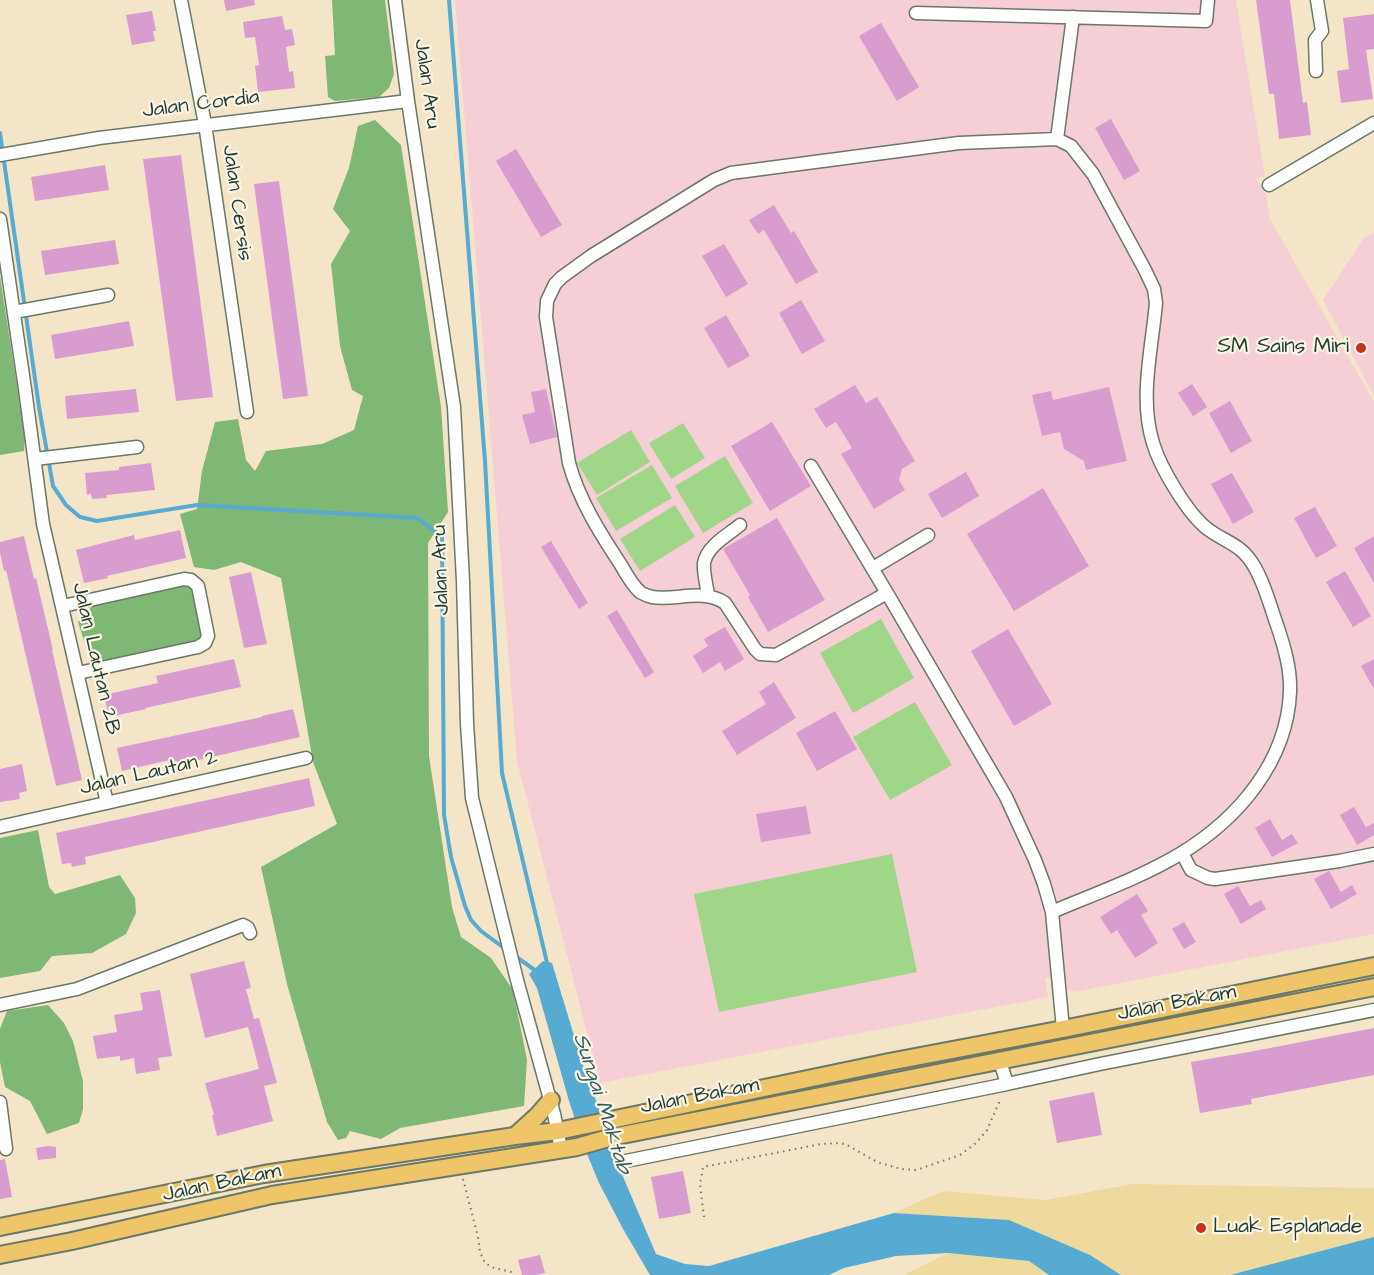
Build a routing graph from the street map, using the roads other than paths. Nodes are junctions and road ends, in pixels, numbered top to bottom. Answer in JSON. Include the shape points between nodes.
{"nodes":[{"id":1,"x":181,"y":0,"type":"edge"},
{"id":2,"x":395,"y":0,"type":"edge"},
{"id":3,"x":1208,"y":0,"type":"edge"},
{"id":4,"x":1317,"y":0,"type":"edge"},
{"id":5,"x":916,"y":13,"type":"dead end"},
{"id":6,"x":1073,"y":17,"type":"junction"},
{"id":7,"x":1316,"y":71,"type":"dead end"},
{"id":8,"x":408,"y":101,"type":"junction"},
{"id":9,"x":1374,"y":123,"type":"edge"},
{"id":10,"x":205,"y":124,"type":"junction"},
{"id":11,"x":1057,"y":139,"type":"junction"},
{"id":12,"x":0,"y":155,"type":"edge"},
{"id":13,"x":1269,"y":185,"type":"dead end"},
{"id":14,"x":0,"y":219,"type":"edge"},
{"id":15,"x":108,"y":295,"type":"dead end"},
{"id":16,"x":17,"y":311,"type":"junction"},
{"id":17,"x":247,"y":412,"type":"dead end"},
{"id":18,"x":137,"y":447,"type":"dead end"},
{"id":19,"x":44,"y":458,"type":"junction"},
{"id":20,"x":811,"y":466,"type":"dead end"},
{"id":21,"x":740,"y":525,"type":"dead end"},
{"id":22,"x":928,"y":535,"type":"dead end"},
{"id":23,"x":873,"y":568,"type":"junction"},
{"id":24,"x":887,"y":593,"type":"junction"},
{"id":25,"x":708,"y":596,"type":"junction"},
{"id":26,"x":63,"y":606,"type":"junction"},
{"id":27,"x":78,"y":673,"type":"junction"},
{"id":28,"x":306,"y":758,"type":"dead end"},
{"id":29,"x":107,"y":803,"type":"junction"},
{"id":30,"x":0,"y":827,"type":"edge"},
{"id":31,"x":1182,"y":853,"type":"junction"},
{"id":32,"x":1374,"y":854,"type":"edge"},
{"id":33,"x":1052,"y":912,"type":"junction"},
{"id":34,"x":250,"y":933,"type":"dead end"},
{"id":35,"x":1374,"y":966,"type":"edge"},
{"id":36,"x":1374,"y":987,"type":"edge"},
{"id":37,"x":0,"y":1005,"type":"edge"},
{"id":38,"x":1374,"y":1010,"type":"edge"},
{"id":39,"x":1063,"y":1029,"type":"junction"},
{"id":40,"x":1095,"y":1043,"type":"junction"},
{"id":41,"x":1027,"y":1056,"type":"junction"},
{"id":42,"x":1000,"y":1061,"type":"junction"},
{"id":43,"x":1100,"y":1064,"type":"junction"},
{"id":44,"x":1007,"y":1084,"type":"junction"},
{"id":45,"x":551,"y":1100,"type":"junction"},
{"id":46,"x":0,"y":1102,"type":"edge"},
{"id":47,"x":561,"y":1130,"type":"junction"},
{"id":48,"x":515,"y":1136,"type":"junction"},
{"id":49,"x":569,"y":1148,"type":"junction"},
{"id":50,"x":6,"y":1149,"type":"dead end"},
{"id":51,"x":621,"y":1162,"type":"dead end"},
{"id":52,"x":0,"y":1228,"type":"edge"},
{"id":53,"x":72,"y":1240,"type":"junction"},
{"id":54,"x":0,"y":1255,"type":"edge"}],
"edges":[{"from":1,"to":10,"type":"street","name":"Jalan Cersis"},
{"from":2,"to":8,"type":"street","name":"Jalan Aru"},
{"from":3,"to":6,"type":"street","via":[[1206,21]]},
{"from":4,"to":7,"type":"street","via":[[1322,31],[1315,40]]},
{"from":5,"to":6,"type":"street"},
{"from":6,"to":11,"type":"street"},
{"from":8,"to":10,"type":"street","name":"Jalan Cordia"},
{"from":8,"to":45,"type":"street","name":"Jalan Aru","via":[[454,406],[472,798]]},
{"from":9,"to":13,"type":"street"},
{"from":10,"to":12,"type":"street","name":"Jalan Cordia"},
{"from":10,"to":17,"type":"street","name":"Jalan Cersis"},
{"from":11,"to":25,"type":"street","via":[[959,143],[731,173],[591,256],[555,284],[547,301],[546,317],[574,483],[640,593],[653,597]]},
{"from":11,"to":31,"type":"street","via":[[1071,146],[1093,174],[1154,289],[1146,406],[1153,446],[1197,520],[1245,553],[1255,567],[1286,653],[1290,690],[1286,724],[1275,756],[1254,790],[1212,832]]},
{"from":14,"to":16,"type":"street"},
{"from":15,"to":16,"type":"street"},
{"from":16,"to":19,"type":"street"},
{"from":18,"to":19,"type":"street"},
{"from":19,"to":26,"type":"street","name":"Jalan Lautan 2B","via":[[43,524]]},
{"from":20,"to":23,"type":"street"},
{"from":21,"to":25,"type":"street","via":[[708,554],[704,563]]},
{"from":22,"to":23,"type":"street"},
{"from":23,"to":24,"type":"street"},
{"from":24,"to":25,"type":"street","via":[[776,656],[754,650],[725,603]]},
{"from":24,"to":33,"type":"street","via":[[1006,797],[1035,860]]},
{"from":26,"to":27,"type":"street","name":"Jalan Lautan 2B"},
{"from":26,"to":27,"type":"street","via":[[184,579],[198,586],[208,636],[205,643]]},
{"from":27,"to":29,"type":"street","name":"Jalan Lautan 2B"},
{"from":28,"to":29,"type":"street","name":"Jalan Lautan 2"},
{"from":29,"to":30,"type":"street","name":"Jalan Lautan 2"},
{"from":31,"to":32,"type":"street","via":[[1191,870],[1208,879]]},
{"from":31,"to":33,"type":"street"},
{"from":33,"to":39,"type":"street"},
{"from":34,"to":37,"type":"street","via":[[243,925],[77,989]]},
{"from":35,"to":39,"type":"main road","name":"Jalan Bakam"},
{"from":36,"to":40,"type":"main road","name":"Jalan Bakam"},
{"from":38,"to":43,"type":"street"},
{"from":39,"to":41,"type":"main road","via":[[1057,1038]]},
{"from":39,"to":47,"type":"main road","name":"Jalan Bakam"},
{"from":40,"to":41,"type":"main road","name":"Jalan Bakam"},
{"from":40,"to":43,"type":"street"},
{"from":41,"to":42,"type":"main road","name":"Jalan Bakam"},
{"from":42,"to":44,"type":"street"},
{"from":42,"to":49,"type":"main road","name":"Jalan Bakam"},
{"from":43,"to":44,"type":"street"},
{"from":44,"to":51,"type":"street"},
{"from":45,"to":47,"type":"street","name":"Jalan Aru"},
{"from":45,"to":48,"type":"main road"},
{"from":46,"to":50,"type":"street"},
{"from":47,"to":48,"type":"main road","name":"Jalan Bakam"},
{"from":47,"to":49,"type":"street","name":"Jalan Aru"},
{"from":48,"to":52,"type":"main road","name":"Jalan Bakam","via":[[264,1174]]},
{"from":49,"to":53,"type":"main road","name":"Jalan Bakam","via":[[273,1196]]},
{"from":52,"to":53,"type":"main road","via":[[60,1219],[69,1227]]},
{"from":53,"to":54,"type":"main road","name":"Jalan Bakam"}]}
